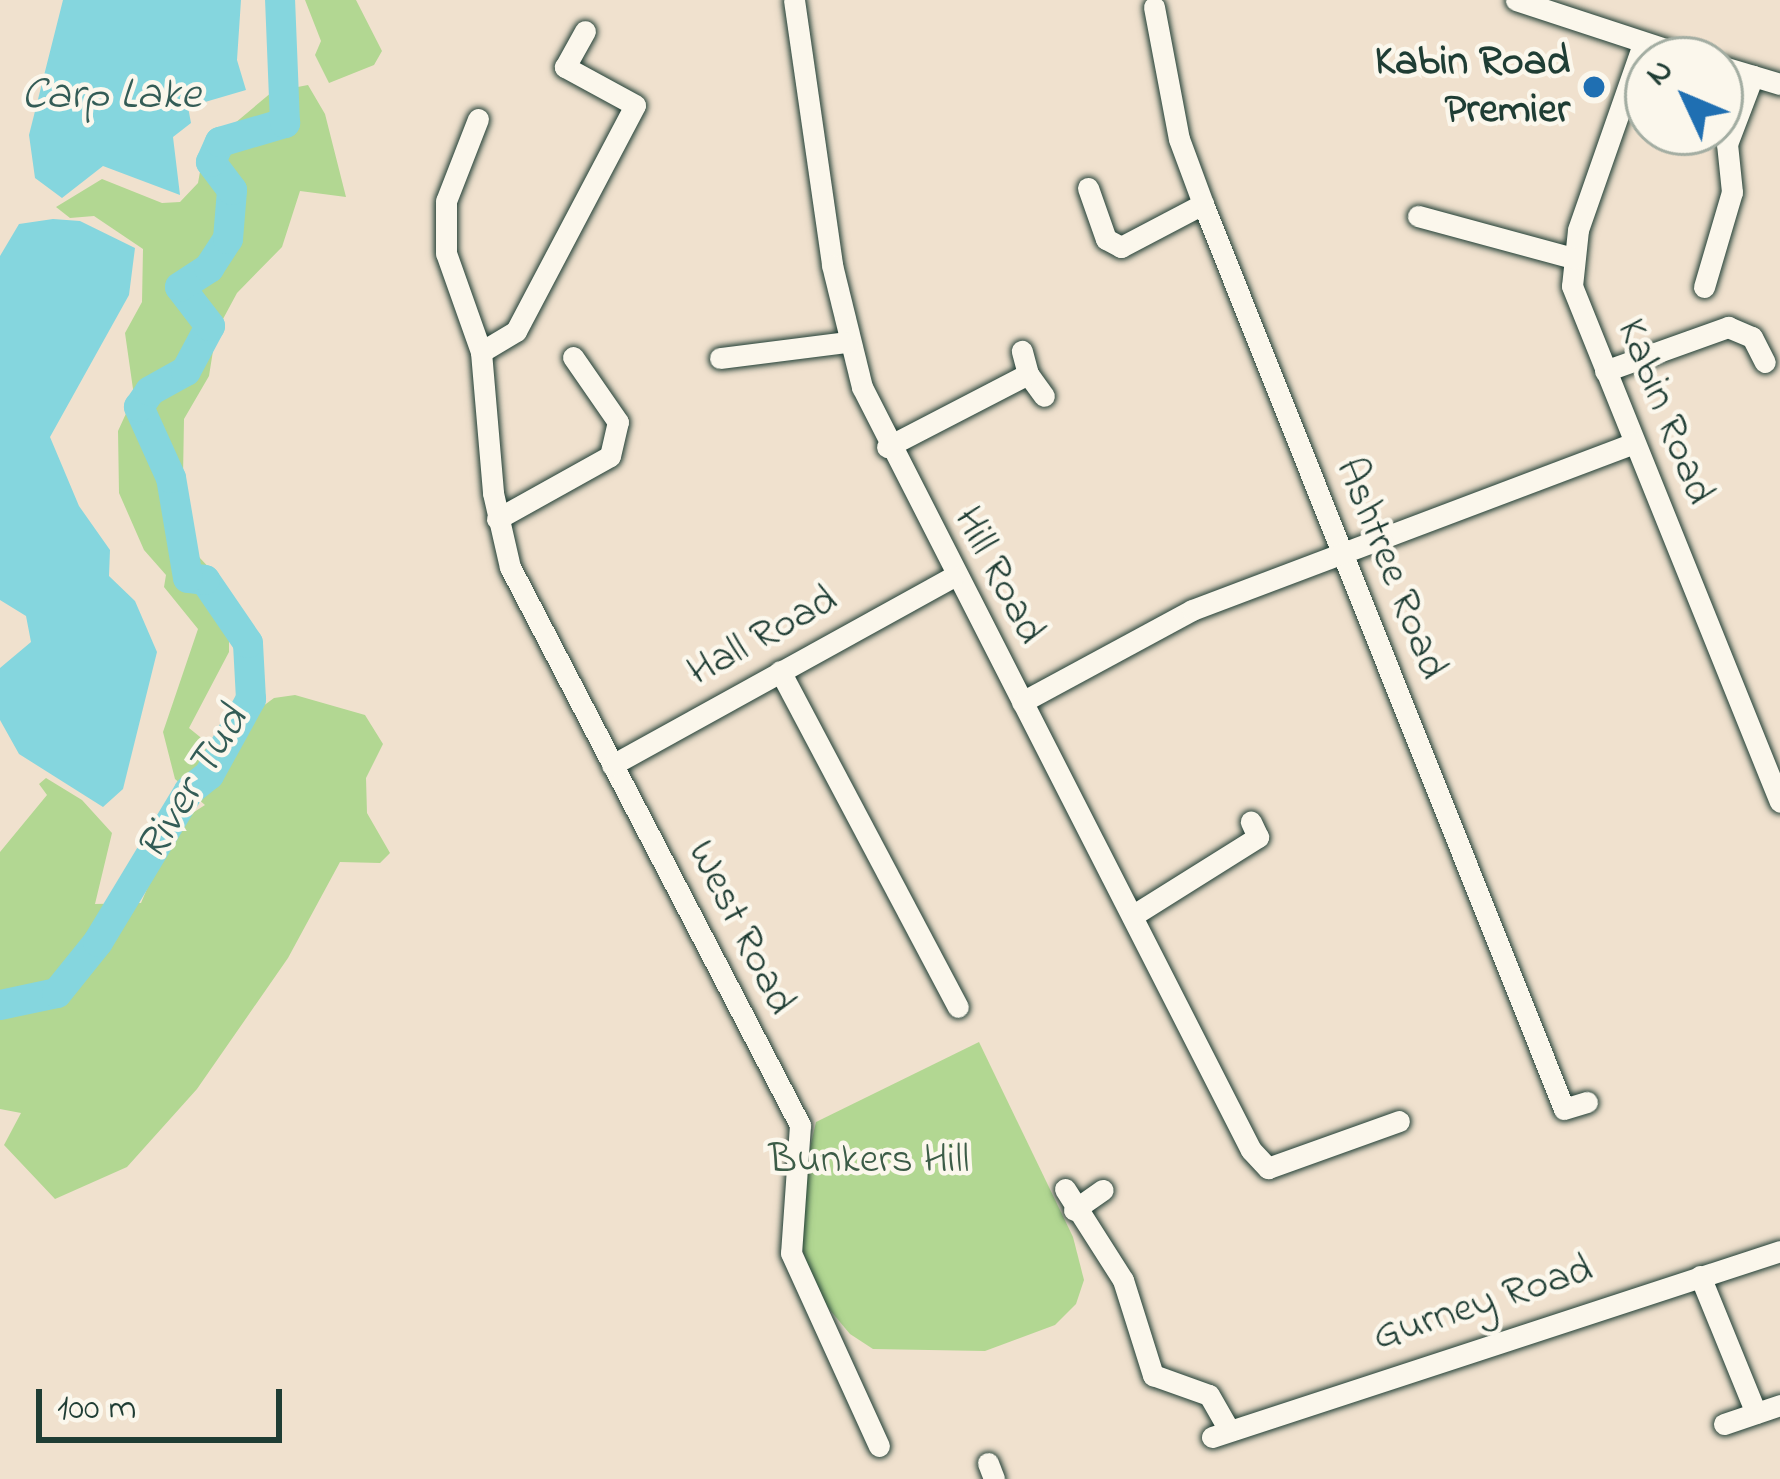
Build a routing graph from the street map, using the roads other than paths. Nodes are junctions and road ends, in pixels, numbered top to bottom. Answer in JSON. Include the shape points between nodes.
{"nodes":[{"id":1,"x":794,"y":0,"type":"edge"},
{"id":2,"x":1516,"y":0,"type":"edge"},
{"id":3,"x":1150,"y":23,"type":"dead end"},
{"id":4,"x":585,"y":31,"type":"dead end"},
{"id":5,"x":1624,"y":37,"type":"edge"},
{"id":6,"x":1744,"y":73,"type":"edge"},
{"id":7,"x":1754,"y":76,"type":"junction"},
{"id":8,"x":1780,"y":84,"type":"edge"},
{"id":9,"x":1624,"y":102,"type":"edge"},
{"id":10,"x":478,"y":118,"type":"dead end"},
{"id":11,"x":1088,"y":188,"type":"dead end"},
{"id":12,"x":1203,"y":204,"type":"junction"},
{"id":13,"x":1418,"y":216,"type":"dead end"},
{"id":14,"x":1573,"y":258,"type":"junction"},
{"id":15,"x":1704,"y":287,"type":"dead end"},
{"id":16,"x":1758,"y":312,"type":"dead end"},
{"id":17,"x":1728,"y":328,"type":"junction"},
{"id":18,"x":847,"y":342,"type":"junction"},
{"id":19,"x":1022,"y":351,"type":"dead end"},
{"id":20,"x":481,"y":352,"type":"junction"},
{"id":21,"x":574,"y":358,"type":"dead end"},
{"id":22,"x":720,"y":358,"type":"dead end"},
{"id":23,"x":1765,"y":362,"type":"dead end"},
{"id":24,"x":1605,"y":371,"type":"junction"},
{"id":25,"x":1028,"y":374,"type":"junction"},
{"id":26,"x":1044,"y":396,"type":"dead end"},
{"id":27,"x":1635,"y":443,"type":"junction"},
{"id":28,"x":887,"y":447,"type":"junction"},
{"id":29,"x":497,"y":519,"type":"junction"},
{"id":30,"x":1345,"y":556,"type":"junction"},
{"id":31,"x":952,"y":578,"type":"junction"},
{"id":32,"x":780,"y":671,"type":"junction"},
{"id":33,"x":1022,"y":702,"type":"junction"},
{"id":34,"x":612,"y":765,"type":"junction"},
{"id":35,"x":1780,"y":802,"type":"edge"},
{"id":36,"x":1252,"y":822,"type":"dead end"},
{"id":37,"x":1132,"y":916,"type":"junction"},
{"id":38,"x":958,"y":1007,"type":"dead end"},
{"id":39,"x":1586,"y":1102,"type":"dead end"},
{"id":40,"x":1393,"y":1129,"type":"dead end"},
{"id":41,"x":1103,"y":1190,"type":"dead end"},
{"id":42,"x":1780,"y":1251,"type":"edge"},
{"id":43,"x":1700,"y":1276,"type":"junction"},
{"id":44,"x":1780,"y":1405,"type":"edge"},
{"id":45,"x":1756,"y":1413,"type":"junction"},
{"id":46,"x":1724,"y":1424,"type":"dead end"},
{"id":47,"x":880,"y":1446,"type":"dead end"}],
"edges":[{"from":1,"to":18,"type":"street","name":"Hill Road"},
{"from":2,"to":5,"type":"street"},
{"from":3,"to":12,"type":"street","name":"Ashtree Road"},
{"from":4,"to":20,"type":"street","via":[[556,62],[640,95],[516,331]]},
{"from":6,"to":7,"type":"street"},
{"from":7,"to":8,"type":"street"},
{"from":7,"to":15,"type":"street","via":[[1726,144],[1732,192]]},
{"from":9,"to":14,"type":"street","name":"Kabin Road"},
{"from":10,"to":20,"type":"street","name":"West Road","via":[[454,139],[446,253]]},
{"from":11,"to":12,"type":"street","via":[[1106,239],[1121,247]]},
{"from":12,"to":30,"type":"street","name":"Ashtree Road"},
{"from":13,"to":14,"type":"street"},
{"from":14,"to":24,"type":"street","name":"Kabin Road","via":[[1572,286]]},
{"from":16,"to":17,"type":"street"},
{"from":17,"to":23,"type":"street","via":[[1752,337]]},
{"from":17,"to":24,"type":"street","via":[[1688,335]]},
{"from":18,"to":22,"type":"street"},
{"from":18,"to":28,"type":"street","name":"Hill Road"},
{"from":19,"to":25,"type":"street"},
{"from":20,"to":29,"type":"street","name":"West Road"},
{"from":21,"to":29,"type":"street","via":[[618,422],[610,456],[596,479]]},
{"from":24,"to":27,"type":"street","name":"Kabin Road"},
{"from":25,"to":26,"type":"street"},
{"from":25,"to":28,"type":"street"},
{"from":27,"to":30,"type":"street"},
{"from":27,"to":35,"type":"street","name":"Kabin Road"},
{"from":28,"to":31,"type":"street","name":"Hill Road"},
{"from":29,"to":34,"type":"street","name":"West Road","via":[[530,610]]},
{"from":30,"to":33,"type":"street","via":[[1192,610]]},
{"from":30,"to":39,"type":"street","name":"Ashtree Road","via":[[1564,1109]]},
{"from":31,"to":32,"type":"street","name":"Hall Road"},
{"from":31,"to":33,"type":"street","name":"Hill Road"},
{"from":32,"to":34,"type":"street","name":"Hall Road"},
{"from":32,"to":38,"type":"street"},
{"from":33,"to":37,"type":"street","name":"Hill Road"},
{"from":34,"to":47,"type":"street","name":"West Road","via":[[800,1126],[790,1253]]},
{"from":36,"to":37,"type":"street","via":[[1258,837]]},
{"from":37,"to":40,"type":"street","name":"Hill Road","via":[[1243,1154],[1268,1168]]},
{"from":41,"to":43,"type":"street","name":"Gurney Road","via":[[1070,1200],[1123,1280],[1153,1375],[1209,1395],[1221,1434]]},
{"from":42,"to":43,"type":"street","name":"Gurney Road"},
{"from":43,"to":45,"type":"street"},
{"from":44,"to":45,"type":"street"},
{"from":45,"to":46,"type":"street"}]}
